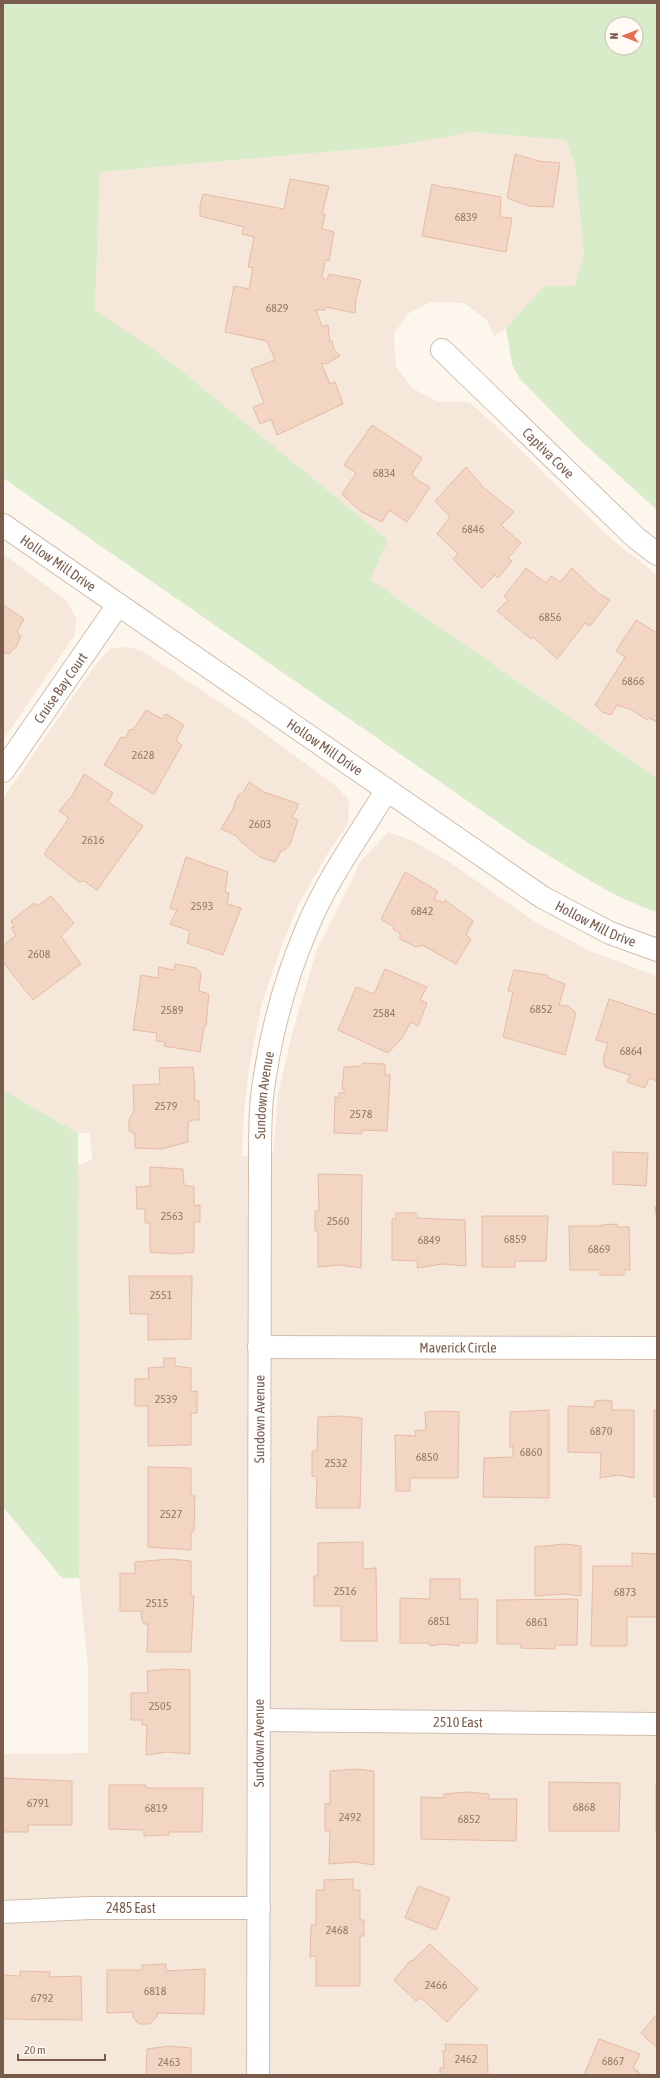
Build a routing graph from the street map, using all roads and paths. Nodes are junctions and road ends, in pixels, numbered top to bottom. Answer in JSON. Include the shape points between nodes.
{"nodes":[{"id":1,"x":442,"y":350,"type":"dead end"},
{"id":2,"x":3,"y":525,"type":"edge"},
{"id":3,"x":657,"y":554,"type":"edge"},
{"id":4,"x":118,"y":605,"type":"junction"},
{"id":5,"x":3,"y":771,"type":"edge"},
{"id":6,"x":386,"y":791,"type":"junction"},
{"id":7,"x":657,"y":950,"type":"edge"},
{"id":8,"x":259,"y":1347,"type":"junction"},
{"id":9,"x":657,"y":1348,"type":"edge"},
{"id":10,"x":259,"y":1720,"type":"junction"},
{"id":11,"x":657,"y":1724,"type":"edge"},
{"id":12,"x":259,"y":1908,"type":"junction"},
{"id":13,"x":3,"y":1912,"type":"edge"},
{"id":14,"x":258,"y":2075,"type":"edge"}],
"edges":[{"from":1,"to":3,"type":"street","name":"Captiva Cove","via":[[636,538]]},
{"from":2,"to":4,"type":"street","name":"Hollow Mill Drive"},
{"from":4,"to":5,"type":"street","name":"Cruise Bay Court"},
{"from":4,"to":6,"type":"street","name":"Hollow Mill Drive"},
{"from":6,"to":7,"type":"street","name":"Hollow Mill Drive","via":[[542,898],[610,933]]},
{"from":6,"to":8,"type":"street","name":"Sundown Avenue","via":[[334,874],[307,927],[287,982],[271,1039],[262,1099]]},
{"from":8,"to":9,"type":"street","name":"Maverick Circle"},
{"from":8,"to":10,"type":"street","name":"Sundown Avenue"},
{"from":10,"to":11,"type":"street","name":"2510 East"},
{"from":10,"to":12,"type":"street","name":"Sundown Avenue"},
{"from":12,"to":13,"type":"street","name":"2485 East","via":[[90,1908]]},
{"from":12,"to":14,"type":"street","name":"Sundown Avenue"}]}
